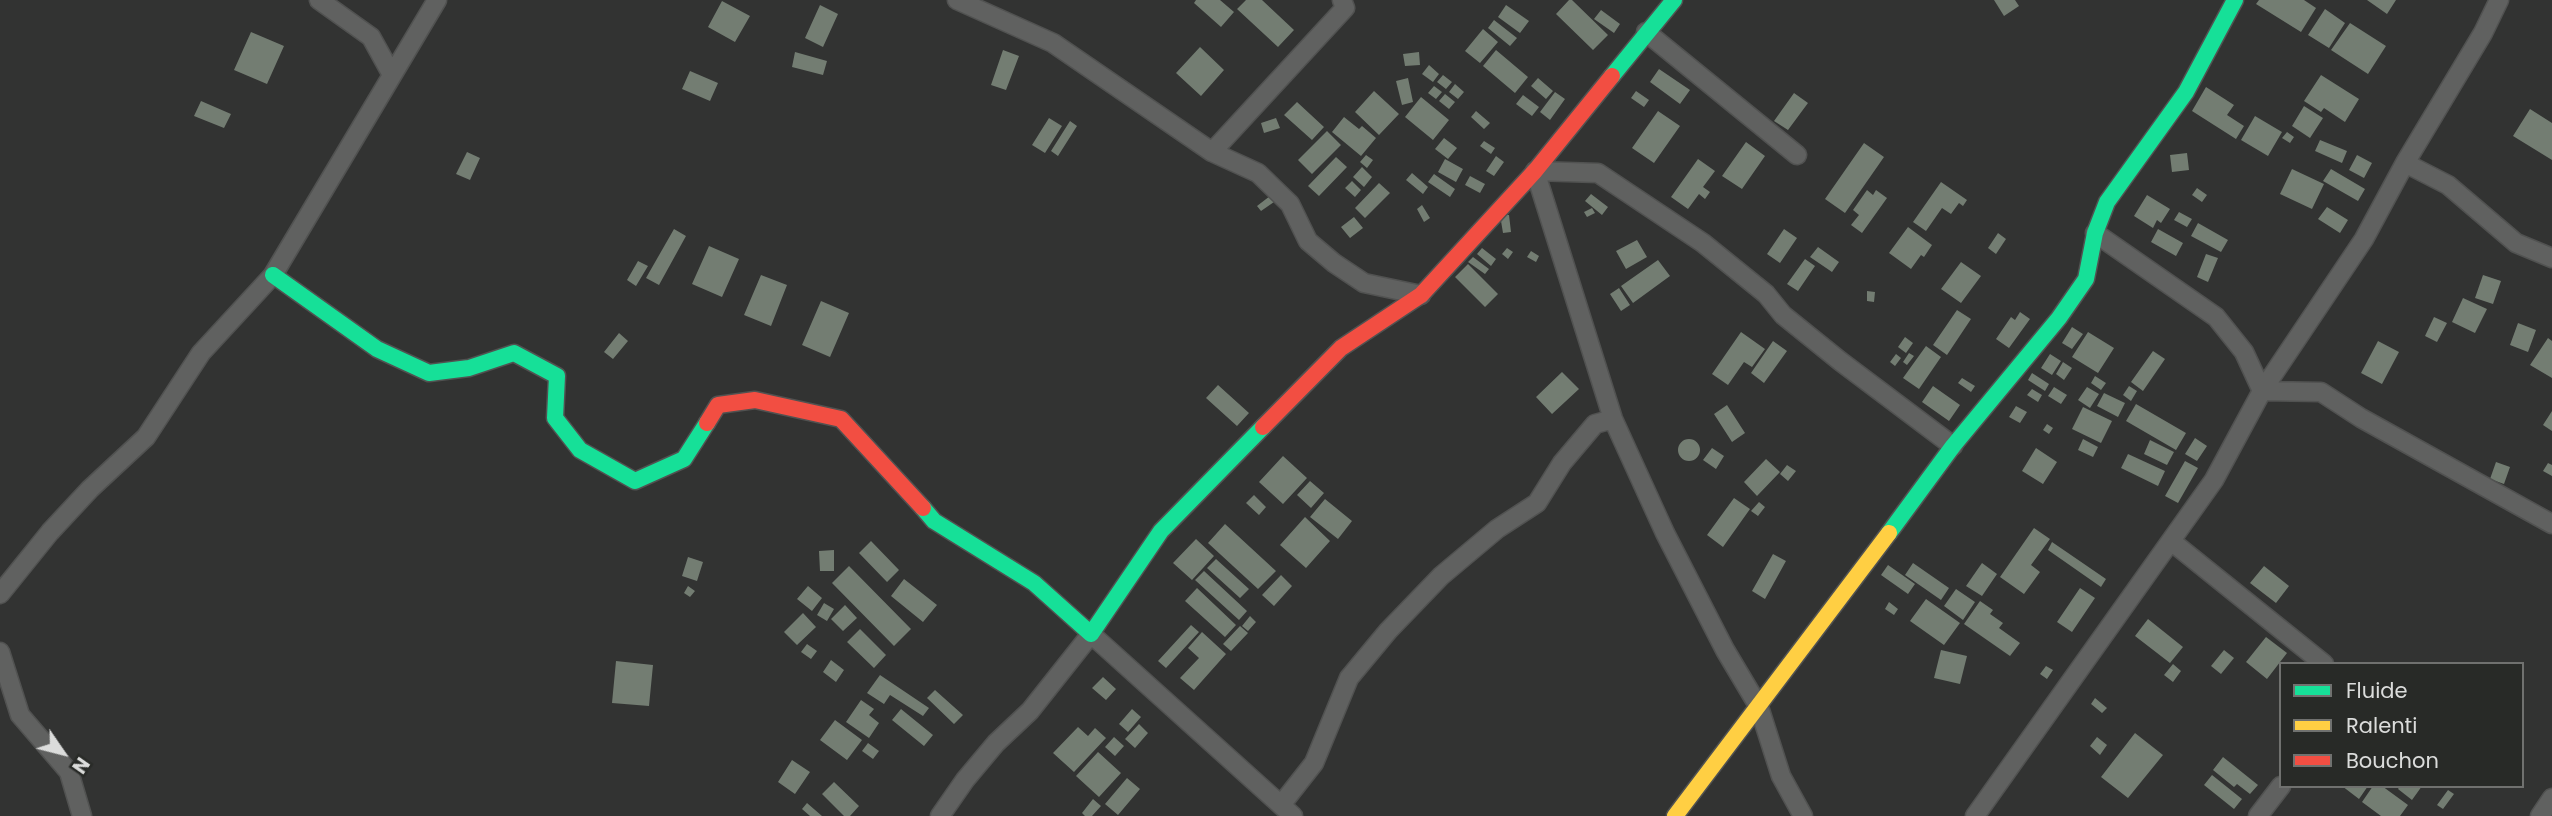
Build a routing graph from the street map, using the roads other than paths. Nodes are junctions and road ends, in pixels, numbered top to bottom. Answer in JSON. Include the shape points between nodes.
{"nodes":[{"id":1,"x":319,"y":0,"type":"edge"},
{"id":2,"x":437,"y":0,"type":"edge"},
{"id":3,"x":957,"y":0,"type":"edge"},
{"id":4,"x":1342,"y":0,"type":"edge"},
{"id":5,"x":1674,"y":0,"type":"edge"},
{"id":6,"x":2235,"y":0,"type":"edge"},
{"id":7,"x":2499,"y":0,"type":"edge"},
{"id":8,"x":1646,"y":32,"type":"junction"},
{"id":9,"x":392,"y":75,"type":"junction"},
{"id":10,"x":1212,"y":152,"type":"junction"},
{"id":11,"x":1797,"y":155,"type":"dead end"},
{"id":12,"x":2405,"y":163,"type":"junction"},
{"id":13,"x":1535,"y":171,"type":"junction"},
{"id":14,"x":2095,"y":233,"type":"junction"},
{"id":15,"x":2552,"y":258,"type":"edge"},
{"id":16,"x":273,"y":275,"type":"junction"},
{"id":17,"x":1422,"y":295,"type":"junction"},
{"id":18,"x":2262,"y":391,"type":"junction"},
{"id":19,"x":1614,"y":419,"type":"junction"},
{"id":20,"x":1953,"y":446,"type":"junction"},
{"id":21,"x":2552,"y":524,"type":"edge"},
{"id":22,"x":2171,"y":541,"type":"junction"},
{"id":23,"x":0,"y":594,"type":"edge"},
{"id":24,"x":1091,"y":634,"type":"junction"},
{"id":25,"x":0,"y":652,"type":"edge"},
{"id":26,"x":2322,"y":662,"type":"edge"},
{"id":27,"x":1759,"y":707,"type":"junction"},
{"id":28,"x":2279,"y":788,"type":"edge"},
{"id":29,"x":2552,"y":799,"type":"edge"},
{"id":30,"x":1287,"y":810,"type":"edge"},
{"id":31,"x":82,"y":816,"type":"edge"},
{"id":32,"x":940,"y":816,"type":"edge"},
{"id":33,"x":1675,"y":816,"type":"edge"},
{"id":34,"x":1803,"y":816,"type":"edge"},
{"id":35,"x":1976,"y":816,"type":"edge"},
{"id":36,"x":2258,"y":816,"type":"edge"},
{"id":37,"x":2540,"y":816,"type":"edge"}],
"edges":[{"from":1,"to":9,"type":"street","via":[[371,37]]},
{"from":2,"to":9,"type":"street"},
{"from":3,"to":10,"type":"street","via":[[1053,43]]},
{"from":4,"to":10,"type":"street","via":[[1345,8]]},
{"from":5,"to":8,"type":"street"},
{"from":6,"to":14,"type":"street","via":[[2186,92],[2107,202]]},
{"from":7,"to":12,"type":"street"},
{"from":8,"to":11,"type":"street"},
{"from":8,"to":13,"type":"street"},
{"from":9,"to":16,"type":"street"},
{"from":10,"to":17,"type":"street","via":[[1258,173],[1290,204],[1308,241],[1334,263],[1364,283]]},
{"from":12,"to":15,"type":"street","via":[[2448,185],[2516,243]]},
{"from":12,"to":18,"type":"street","via":[[2364,239]]},
{"from":13,"to":17,"type":"street"},
{"from":13,"to":19,"type":"street"},
{"from":13,"to":20,"type":"street","via":[[1598,173],[1703,243],[1831,354]]},
{"from":14,"to":18,"type":"street","via":[[2216,317],[2244,352]]},
{"from":14,"to":20,"type":"street","via":[[2086,279]]},
{"from":16,"to":23,"type":"street","via":[[201,353],[146,437],[58,523]]},
{"from":16,"to":24,"type":"street","via":[[377,349],[429,373],[469,368],[514,353],[556,376],[555,418],[580,450],[635,481],[684,459],[718,405],[755,400],[841,419],[934,521],[1034,583]]},
{"from":17,"to":24,"type":"street","via":[[1340,348],[1215,474],[1161,531]]},
{"from":18,"to":21,"type":"street","via":[[2320,392]]},
{"from":18,"to":22,"type":"street","via":[[2214,480]]},
{"from":19,"to":27,"type":"street","via":[[1665,533]]},
{"from":19,"to":30,"type":"street","via":[[1595,424],[1536,503],[1441,576],[1388,631],[1349,678],[1314,763]]},
{"from":20,"to":27,"type":"street"},
{"from":22,"to":26,"type":"street"},
{"from":22,"to":35,"type":"street"},
{"from":24,"to":30,"type":"street"},
{"from":24,"to":32,"type":"street","via":[[1030,711],[965,780]]},
{"from":25,"to":31,"type":"street","via":[[20,715],[69,772]]},
{"from":27,"to":33,"type":"street"},
{"from":27,"to":34,"type":"street","via":[[1781,776]]},
{"from":28,"to":36,"type":"street"},
{"from":29,"to":37,"type":"street"}]}
